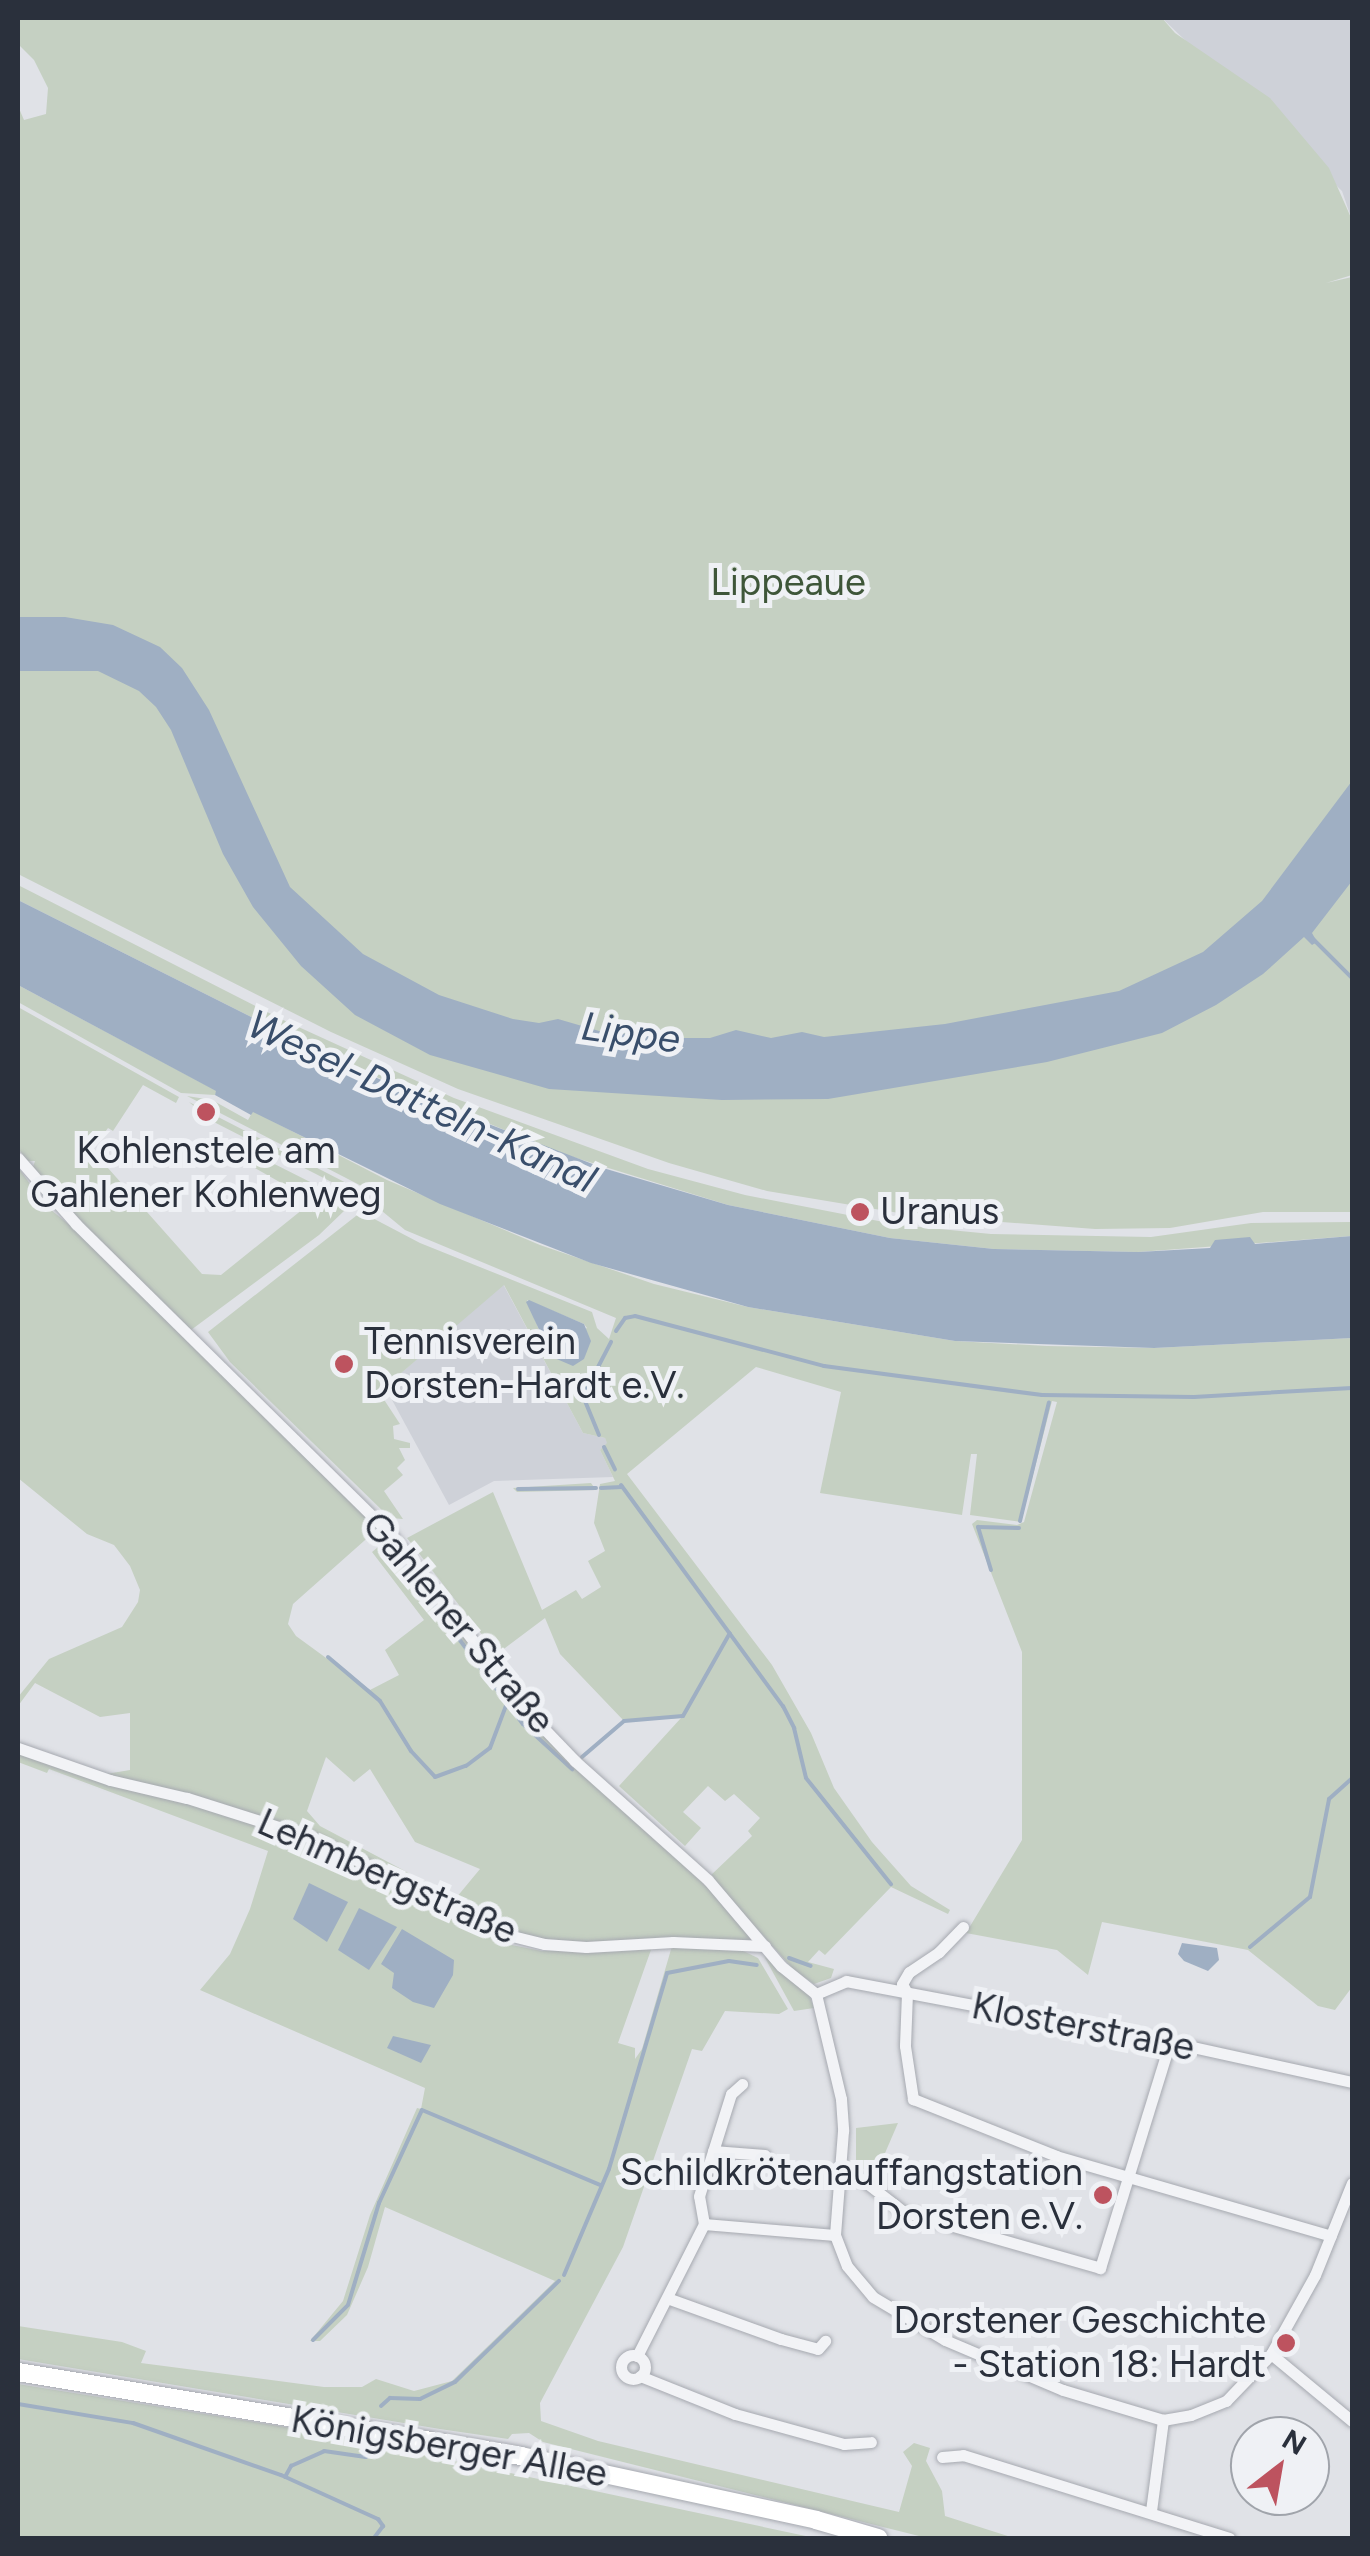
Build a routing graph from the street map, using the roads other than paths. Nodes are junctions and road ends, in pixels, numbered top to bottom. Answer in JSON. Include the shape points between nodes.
{"nodes":[{"id":1,"x":18,"y":1158,"type":"edge"},
{"id":2,"x":18,"y":1748,"type":"edge"},
{"id":3,"x":963,"y":1927,"type":"dead end"},
{"id":4,"x":764,"y":1946,"type":"junction"},
{"id":5,"x":908,"y":1993,"type":"junction"},
{"id":6,"x":816,"y":1994,"type":"junction"},
{"id":7,"x":1170,"y":2042,"type":"junction"},
{"id":8,"x":1352,"y":2082,"type":"edge"},
{"id":9,"x":742,"y":2084,"type":"dead end"},
{"id":10,"x":712,"y":2151,"type":"junction"},
{"id":11,"x":765,"y":2155,"type":"dead end"},
{"id":12,"x":860,"y":2178,"type":"dead end"},
{"id":13,"x":1128,"y":2180,"type":"junction"},
{"id":14,"x":1352,"y":2183,"type":"edge"},
{"id":15,"x":704,"y":2224,"type":"junction"},
{"id":16,"x":834,"y":2235,"type":"junction"},
{"id":17,"x":1331,"y":2236,"type":"junction"},
{"id":18,"x":667,"y":2298,"type":"junction"},
{"id":19,"x":825,"y":2341,"type":"dead end"},
{"id":20,"x":1271,"y":2354,"type":"junction"},
{"id":21,"x":637,"y":2356,"type":"junction"},
{"id":22,"x":18,"y":2372,"type":"edge"},
{"id":23,"x":640,"y":2376,"type":"junction"},
{"id":24,"x":1163,"y":2420,"type":"junction"},
{"id":25,"x":1352,"y":2421,"type":"edge"},
{"id":26,"x":871,"y":2442,"type":"dead end"},
{"id":27,"x":942,"y":2457,"type":"dead end"},
{"id":28,"x":1151,"y":2511,"type":"junction"},
{"id":29,"x":878,"y":2538,"type":"edge"},
{"id":30,"x":1230,"y":2538,"type":"edge"}],
"edges":[{"from":1,"to":4,"type":"street","name":"Gahlener Straße","via":[[392,1537],[530,1714],[708,1880]]},
{"from":2,"to":4,"type":"street","name":"Lehmbergstraße","via":[[313,1838],[504,1934],[586,1947]]},
{"from":3,"to":5,"type":"street","via":[[909,1972],[902,1984]]},
{"from":4,"to":6,"type":"street","name":"Gahlener Straße"},
{"from":5,"to":6,"type":"street","name":"Klosterstraße","via":[[846,1982]]},
{"from":5,"to":7,"type":"street","name":"Klosterstraße"},
{"from":5,"to":13,"type":"street","via":[[912,2099]]},
{"from":6,"to":16,"type":"street","via":[[842,2115]]},
{"from":7,"to":8,"type":"street","name":"Klosterstraße"},
{"from":7,"to":13,"type":"street"},
{"from":9,"to":10,"type":"street","via":[[730,2094]]},
{"from":10,"to":11,"type":"street"},
{"from":10,"to":15,"type":"street","via":[[698,2204]]},
{"from":12,"to":13,"type":"street","via":[[904,2212],[1100,2268]]},
{"from":13,"to":17,"type":"street"},
{"from":14,"to":17,"type":"street"},
{"from":15,"to":16,"type":"street"},
{"from":15,"to":18,"type":"street"},
{"from":16,"to":24,"type":"street","via":[[847,2266],[873,2296],[941,2338],[1064,2390]]},
{"from":17,"to":20,"type":"street"},
{"from":18,"to":19,"type":"street","via":[[781,2339],[818,2349]]},
{"from":18,"to":21,"type":"street"},
{"from":20,"to":24,"type":"street","via":[[1226,2400]]},
{"from":20,"to":25,"type":"street"},
{"from":21,"to":23,"type":"street","via":[[645,2367]]},
{"from":21,"to":23,"type":"street","via":[[626,2357],[621,2369],[628,2378]]},
{"from":22,"to":29,"type":"main road","name":"Königsberger Allee","via":[[521,2456]]},
{"from":23,"to":26,"type":"street","via":[[735,2414],[844,2444]]},
{"from":24,"to":28,"type":"street"},
{"from":27,"to":28,"type":"street","via":[[963,2455]]},
{"from":28,"to":30,"type":"street"}]}
